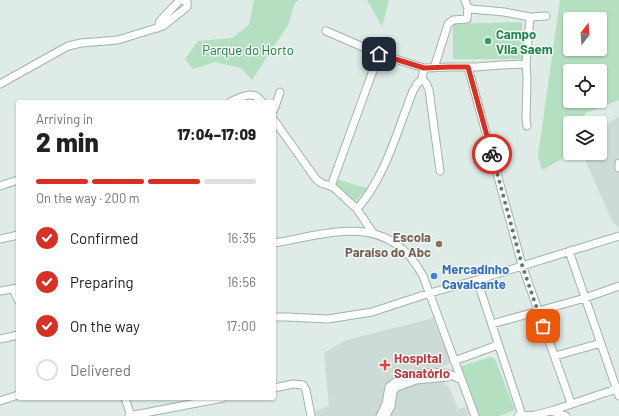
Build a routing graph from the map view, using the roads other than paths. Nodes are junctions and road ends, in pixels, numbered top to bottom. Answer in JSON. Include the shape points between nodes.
{"nodes":[{"id":1,"x":466,"y":0,"type":"edge"},
{"id":2,"x":468,"y":8,"type":"junction"},
{"id":3,"x":546,"y":16,"type":"dead end"},
{"id":4,"x":530,"y":17,"type":"junction"},
{"id":5,"x":158,"y":28,"type":"dead end"},
{"id":6,"x":326,"y":31,"type":"dead end"},
{"id":7,"x":379,"y":54,"type":"junction"},
{"id":8,"x":526,"y":64,"type":"junction"},
{"id":9,"x":468,"y":67,"type":"junction"},
{"id":10,"x":424,"y":68,"type":"junction"},
{"id":11,"x":434,"y":68,"type":"junction"},
{"id":12,"x":422,"y":79,"type":"junction"},
{"id":13,"x":0,"y":84,"type":"edge"},
{"id":14,"x":280,"y":92,"type":"dead end"},
{"id":15,"x":234,"y":100,"type":"edge"},
{"id":16,"x":260,"y":100,"type":"edge"},
{"id":17,"x":276,"y":104,"type":"edge"},
{"id":18,"x":276,"y":123,"type":"edge"},
{"id":19,"x":527,"y":126,"type":"dead end"},
{"id":20,"x":619,"y":163,"type":"edge"},
{"id":21,"x":619,"y":168,"type":"edge"},
{"id":22,"x":440,"y":171,"type":"dead end"},
{"id":23,"x":16,"y":181,"type":"edge"},
{"id":24,"x":0,"y":186,"type":"edge"},
{"id":25,"x":331,"y":186,"type":"junction"},
{"id":26,"x":357,"y":210,"type":"junction"},
{"id":27,"x":372,"y":232,"type":"junction"},
{"id":28,"x":16,"y":236,"type":"edge"},
{"id":29,"x":618,"y":238,"type":"edge"},
{"id":30,"x":0,"y":239,"type":"edge"},
{"id":31,"x":276,"y":242,"type":"edge"},
{"id":32,"x":570,"y":251,"type":"junction"},
{"id":33,"x":522,"y":265,"type":"junction"},
{"id":34,"x":477,"y":280,"type":"junction"},
{"id":35,"x":619,"y":286,"type":"edge"},
{"id":36,"x":16,"y":289,"type":"edge"},
{"id":37,"x":0,"y":291,"type":"edge"},
{"id":38,"x":430,"y":293,"type":"junction"},
{"id":39,"x":585,"y":298,"type":"junction"},
{"id":40,"x":538,"y":311,"type":"junction"},
{"id":41,"x":276,"y":317,"type":"edge"},
{"id":42,"x":492,"y":324,"type":"junction"},
{"id":43,"x":16,"y":335,"type":"edge"},
{"id":44,"x":0,"y":339,"type":"edge"},
{"id":45,"x":601,"y":343,"type":"junction"},
{"id":46,"x":498,"y":345,"type":"junction"},
{"id":47,"x":555,"y":356,"type":"junction"},
{"id":48,"x":454,"y":361,"type":"junction"},
{"id":49,"x":452,"y":376,"type":"junction"},
{"id":50,"x":462,"y":380,"type":"junction"},
{"id":51,"x":276,"y":388,"type":"edge"},
{"id":52,"x":618,"y":391,"type":"edge"},
{"id":53,"x":16,"y":396,"type":"edge"},
{"id":54,"x":126,"y":400,"type":"edge"},
{"id":55,"x":213,"y":400,"type":"edge"},
{"id":56,"x":0,"y":401,"type":"edge"},
{"id":57,"x":571,"y":403,"type":"junction"},
{"id":58,"x":551,"y":411,"type":"junction"},
{"id":59,"x":130,"y":416,"type":"edge"},
{"id":60,"x":311,"y":416,"type":"edge"},
{"id":61,"x":380,"y":416,"type":"edge"},
{"id":62,"x":386,"y":416,"type":"edge"},
{"id":63,"x":475,"y":416,"type":"edge"},
{"id":64,"x":520,"y":416,"type":"edge"},
{"id":65,"x":535,"y":416,"type":"edge"},
{"id":66,"x":566,"y":416,"type":"edge"}],
"edges":[{"from":1,"to":2,"type":"street"},
{"from":2,"to":4,"type":"street"},
{"from":2,"to":11,"type":"street","via":[[467,19],[453,20],[448,24]]},
{"from":3,"to":4,"type":"street"},
{"from":4,"to":8,"type":"street"},
{"from":5,"to":13,"type":"street","via":[[118,40],[68,46]]},
{"from":6,"to":7,"type":"street"},
{"from":7,"to":10,"type":"street"},
{"from":7,"to":25,"type":"street"},
{"from":8,"to":9,"type":"street"},
{"from":8,"to":19,"type":"street"},
{"from":9,"to":11,"type":"street"},
{"from":9,"to":33,"type":"street"},
{"from":10,"to":11,"type":"street"},
{"from":10,"to":12,"type":"street"},
{"from":12,"to":22,"type":"street","via":[[429,90]]},
{"from":12,"to":26,"type":"street","via":[[416,84],[379,176]]},
{"from":14,"to":17,"type":"street"},
{"from":15,"to":16,"type":"street","via":[[248,94]]},
{"from":18,"to":25,"type":"street","via":[[316,179]]},
{"from":20,"to":21,"type":"street"},
{"from":23,"to":24,"type":"street"},
{"from":25,"to":26,"type":"street"},
{"from":26,"to":27,"type":"street"},
{"from":27,"to":31,"type":"street","via":[[341,231]]},
{"from":27,"to":38,"type":"street","via":[[389,239],[410,256]]},
{"from":28,"to":30,"type":"street"},
{"from":29,"to":32,"type":"street"},
{"from":32,"to":33,"type":"street"},
{"from":32,"to":39,"type":"street"},
{"from":33,"to":34,"type":"street"},
{"from":33,"to":40,"type":"street"},
{"from":34,"to":38,"type":"street"},
{"from":34,"to":42,"type":"street"},
{"from":35,"to":39,"type":"street"},
{"from":36,"to":37,"type":"street"},
{"from":38,"to":41,"type":"street","via":[[357,315],[328,319]]},
{"from":38,"to":48,"type":"street"},
{"from":39,"to":40,"type":"street"},
{"from":39,"to":45,"type":"street"},
{"from":40,"to":42,"type":"street"},
{"from":40,"to":47,"type":"street"},
{"from":42,"to":46,"type":"street"},
{"from":43,"to":44,"type":"street"},
{"from":45,"to":47,"type":"street"},
{"from":45,"to":52,"type":"street"},
{"from":46,"to":48,"type":"street"},
{"from":46,"to":64,"type":"street"},
{"from":47,"to":57,"type":"street"},
{"from":48,"to":50,"type":"street"},
{"from":49,"to":50,"type":"street"},
{"from":49,"to":61,"type":"street","via":[[430,373],[397,381],[389,387],[386,404]]},
{"from":49,"to":62,"type":"street","via":[[416,380],[397,387],[393,391],[391,406]]},
{"from":50,"to":63,"type":"street"},
{"from":51,"to":60,"type":"street","via":[[299,384],[303,386]]},
{"from":52,"to":57,"type":"street"},
{"from":53,"to":56,"type":"street"},
{"from":54,"to":59,"type":"street"},
{"from":55,"to":59,"type":"street"},
{"from":57,"to":58,"type":"street"},
{"from":58,"to":65,"type":"street"},
{"from":58,"to":66,"type":"street"},
{"from":64,"to":65,"type":"street"}]}
